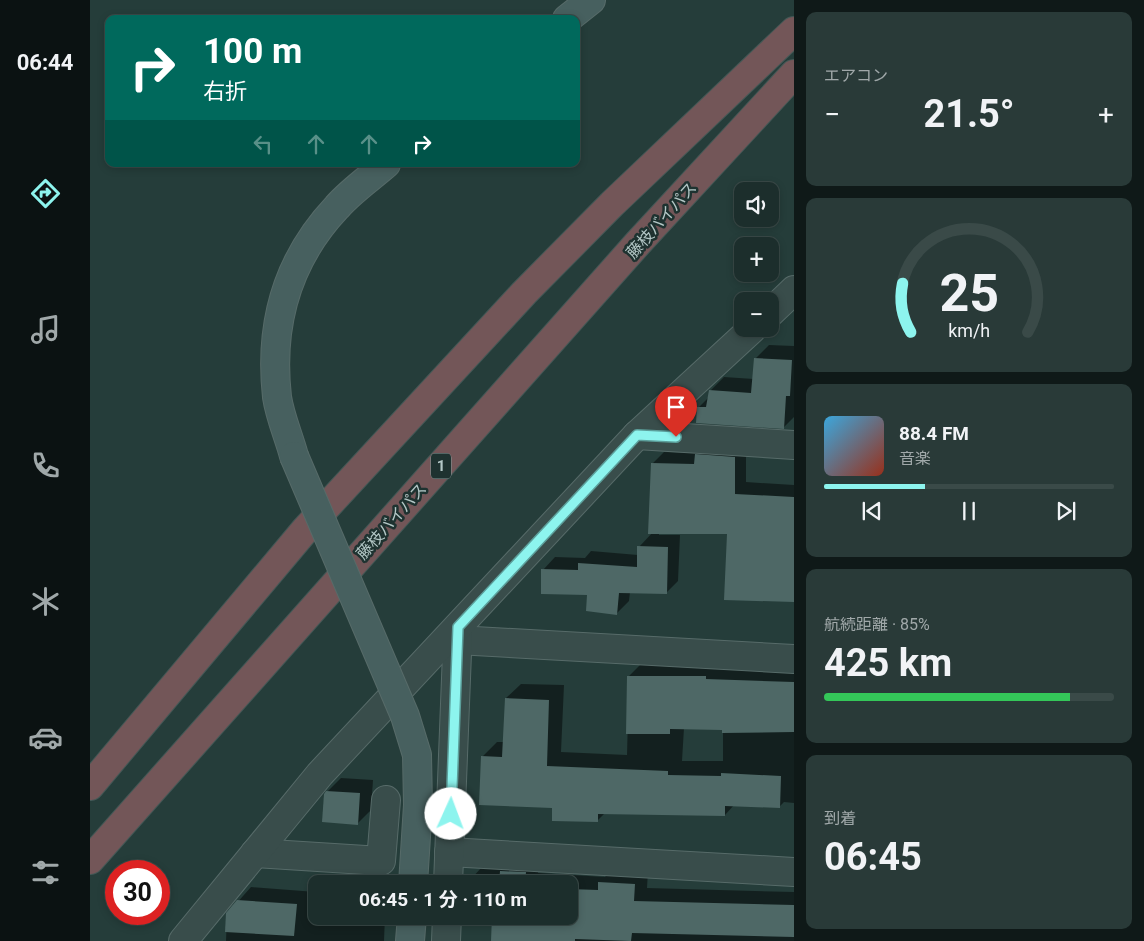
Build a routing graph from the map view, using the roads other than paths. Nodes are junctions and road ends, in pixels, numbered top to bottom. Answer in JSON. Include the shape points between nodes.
{"nodes":[{"id":1,"x":591,"y":0,"type":"edge"},
{"id":2,"x":572,"y":15,"type":"edge"},
{"id":3,"x":794,"y":31,"type":"edge"},
{"id":4,"x":794,"y":74,"type":"edge"},
{"id":5,"x":382,"y":167,"type":"edge"},
{"id":6,"x":794,"y":290,"type":"edge"},
{"id":7,"x":779,"y":304,"type":"edge"},
{"id":8,"x":743,"y":337,"type":"edge"},
{"id":9,"x":637,"y":435,"type":"junction"},
{"id":10,"x":794,"y":445,"type":"edge"},
{"id":11,"x":458,"y":633,"type":"junction"},
{"id":12,"x":794,"y":659,"type":"edge"},
{"id":13,"x":90,"y":786,"type":"edge"},
{"id":14,"x":386,"y":800,"type":"dead end"},
{"id":15,"x":449,"y":852,"type":"junction"},
{"id":16,"x":255,"y":853,"type":"junction"},
{"id":17,"x":90,"y":860,"type":"edge"},
{"id":18,"x":794,"y":872,"type":"edge"},
{"id":19,"x":414,"y":875,"type":"edge"},
{"id":20,"x":448,"y":875,"type":"edge"},
{"id":21,"x":411,"y":925,"type":"edge"},
{"id":22,"x":447,"y":925,"type":"edge"},
{"id":23,"x":184,"y":941,"type":"edge"},
{"id":24,"x":410,"y":941,"type":"edge"},
{"id":25,"x":446,"y":941,"type":"edge"}],
"edges":[{"from":1,"to":2,"type":"street"},
{"from":3,"to":13,"type":"highway","via":[[612,204],[524,293],[305,530]]},
{"from":4,"to":17,"type":"highway","name":"藤枝バイパス","number":"1","via":[[638,244]]},
{"from":5,"to":19,"type":"street","bridge":true,"via":[[338,205],[313,234],[297,262],[284,296],[275,341],[277,399],[294,456],[404,716],[417,755]]},
{"from":6,"to":7,"type":"street"},
{"from":8,"to":9,"type":"street"},
{"from":9,"to":10,"type":"street"},
{"from":9,"to":11,"type":"street"},
{"from":11,"to":12,"type":"street"},
{"from":11,"to":15,"type":"street"},
{"from":11,"to":16,"type":"street","via":[[320,774]]},
{"from":14,"to":16,"type":"street","via":[[381,861]]},
{"from":15,"to":18,"type":"street"},
{"from":15,"to":20,"type":"street"},
{"from":16,"to":23,"type":"street"},
{"from":21,"to":24,"type":"street"},
{"from":22,"to":25,"type":"street"}]}
